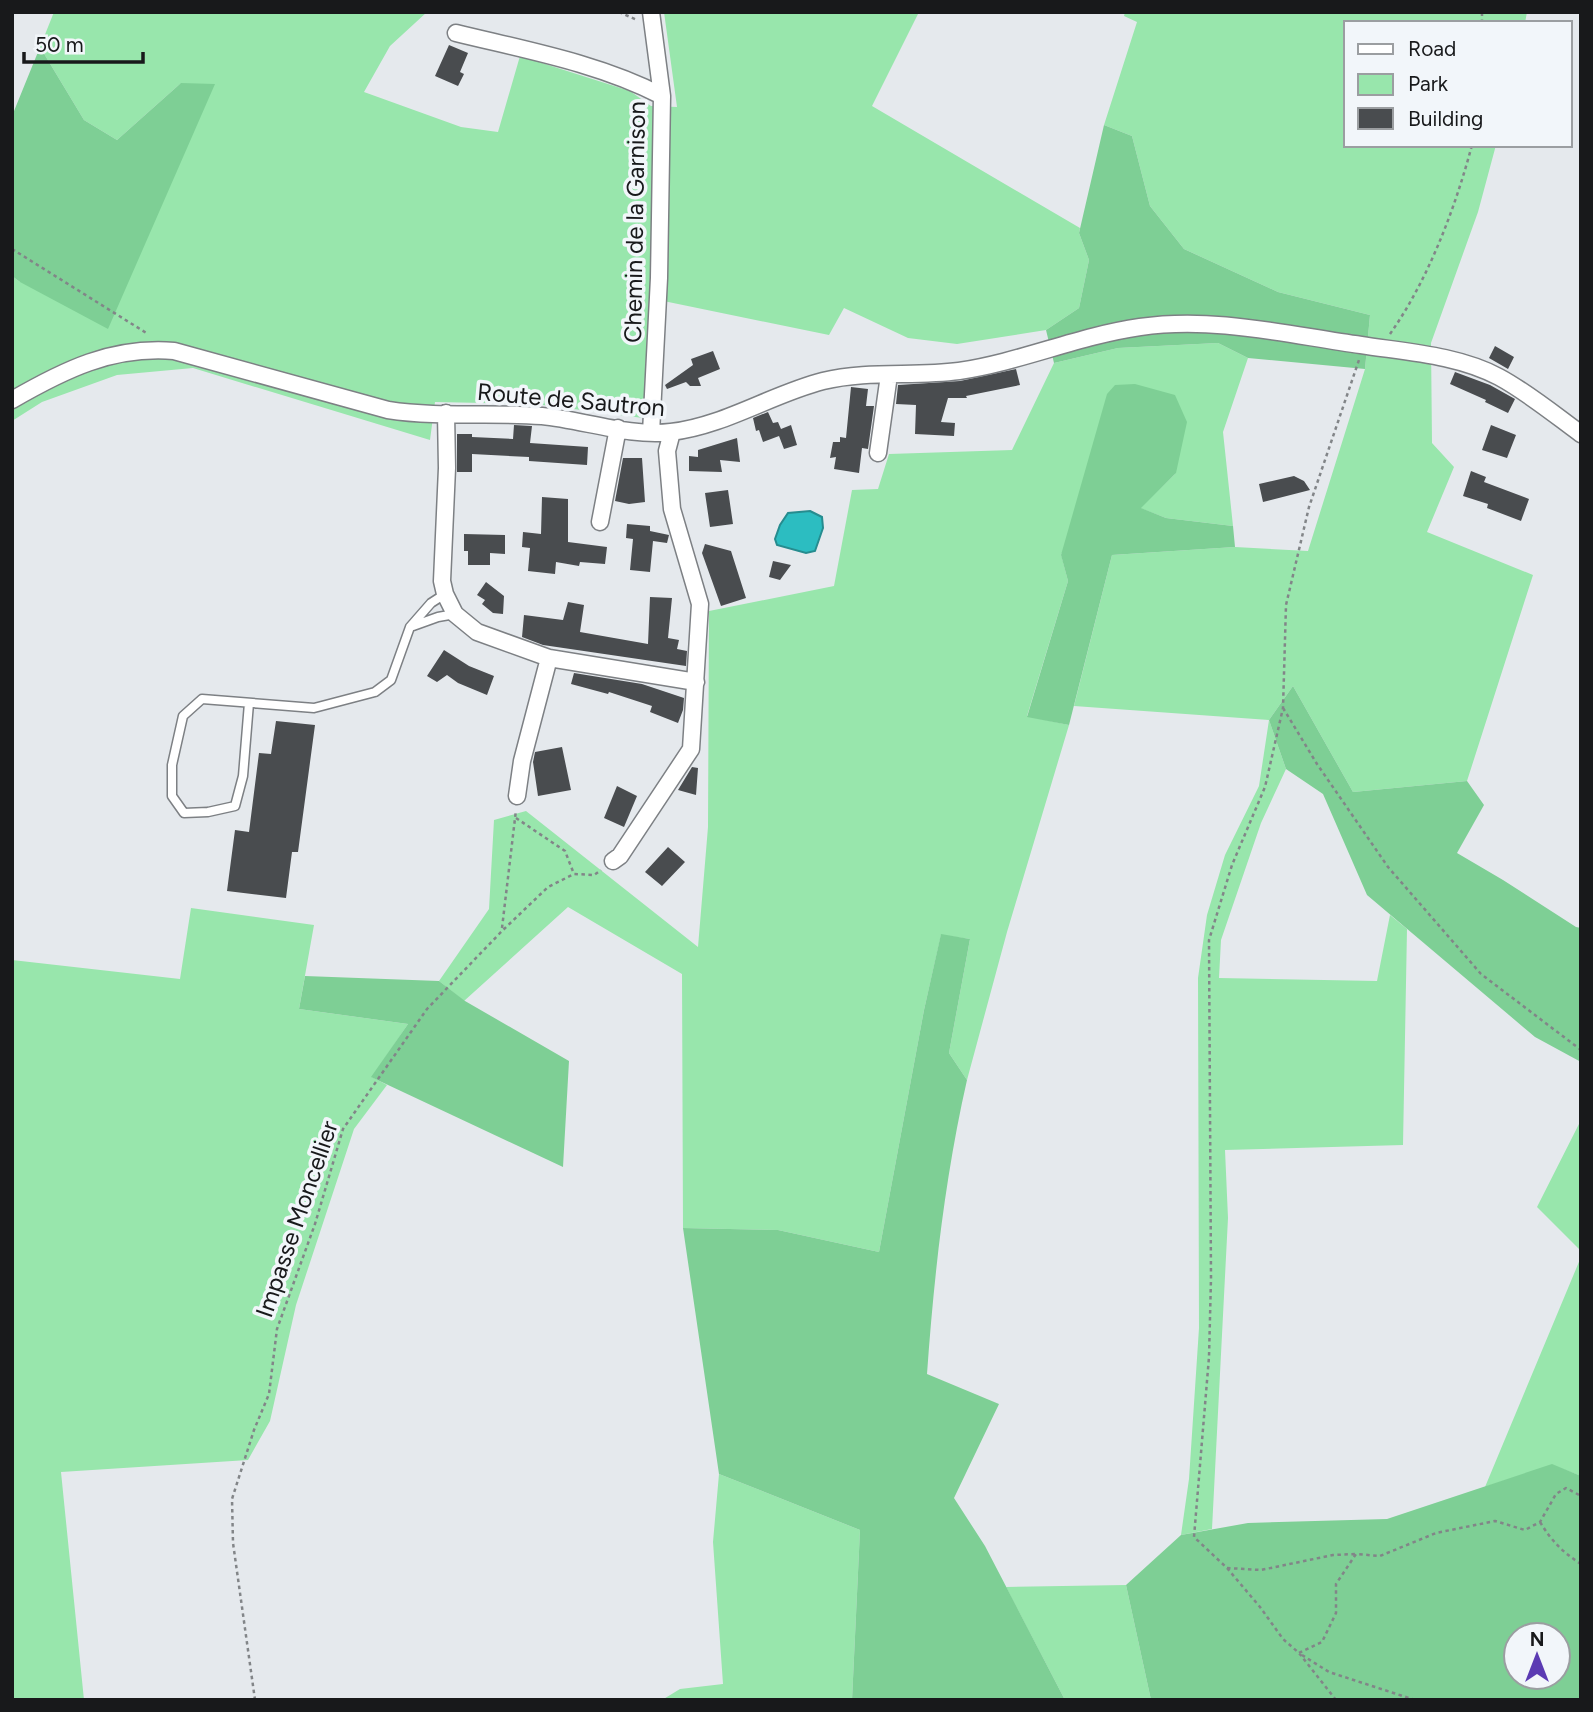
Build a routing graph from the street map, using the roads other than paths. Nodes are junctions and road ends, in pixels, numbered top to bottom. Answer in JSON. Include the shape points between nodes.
{"nodes":[{"id":1,"x":651,"y":12,"type":"edge"},
{"id":2,"x":456,"y":33,"type":"dead end"},
{"id":3,"x":662,"y":96,"type":"junction"},
{"id":4,"x":889,"y":375,"type":"junction"},
{"id":5,"x":12,"y":400,"type":"edge"},
{"id":6,"x":446,"y":413,"type":"junction"},
{"id":7,"x":618,"y":428,"type":"junction"},
{"id":8,"x":672,"y":432,"type":"junction"},
{"id":9,"x":651,"y":433,"type":"junction"},
{"id":10,"x":1581,"y":433,"type":"edge"},
{"id":11,"x":878,"y":453,"type":"dead end"},
{"id":12,"x":600,"y":522,"type":"dead end"},
{"id":13,"x":445,"y":594,"type":"junction"},
{"id":14,"x":455,"y":614,"type":"junction"},
{"id":15,"x":410,"y":628,"type":"junction"},
{"id":16,"x":549,"y":658,"type":"junction"},
{"id":17,"x":696,"y":682,"type":"junction"},
{"id":18,"x":249,"y":703,"type":"junction"},
{"id":19,"x":517,"y":796,"type":"road end"},
{"id":20,"x":613,"y":861,"type":"road end"}],
"edges":[{"from":1,"to":3,"type":"street","name":"Chemin de la Garnison"},
{"from":2,"to":3,"type":"street","via":[[561,58]]},
{"from":3,"to":9,"type":"street","name":"Chemin de la Garnison"},
{"from":4,"to":8,"type":"street","name":"Route de Sautron","via":[[855,375],[822,382]]},
{"from":4,"to":10,"type":"street","name":"Route de Sautron","via":[[960,370],[1138,327],[1178,323],[1258,329],[1458,362],[1499,377]]},
{"from":4,"to":11,"type":"street"},
{"from":5,"to":6,"type":"street","name":"Route de Sautron","via":[[65,372],[110,355],[147,349],[174,351],[388,411]]},
{"from":6,"to":7,"type":"street","name":"Route de Sautron","via":[[547,416]]},
{"from":6,"to":13,"type":"street"},
{"from":7,"to":9,"type":"street","name":"Route de Sautron"},
{"from":7,"to":12,"type":"street"},
{"from":8,"to":9,"type":"street","name":"Route de Sautron"},
{"from":8,"to":17,"type":"street","via":[[667,450],[672,509],[701,604]]},
{"from":13,"to":14,"type":"street"},
{"from":13,"to":15,"type":"lane"},
{"from":14,"to":15,"type":"lane"},
{"from":14,"to":16,"type":"street","via":[[477,632]]},
{"from":15,"to":18,"type":"lane","via":[[391,680],[375,692],[314,708]]},
{"from":16,"to":17,"type":"street"},
{"from":16,"to":19,"type":"street"},
{"from":17,"to":20,"type":"street","via":[[691,749]]},
{"from":18,"to":18,"type":"lane","via":[[202,699],[183,716],[172,765],[172,796],[184,813],[235,806],[243,776]]}]}
